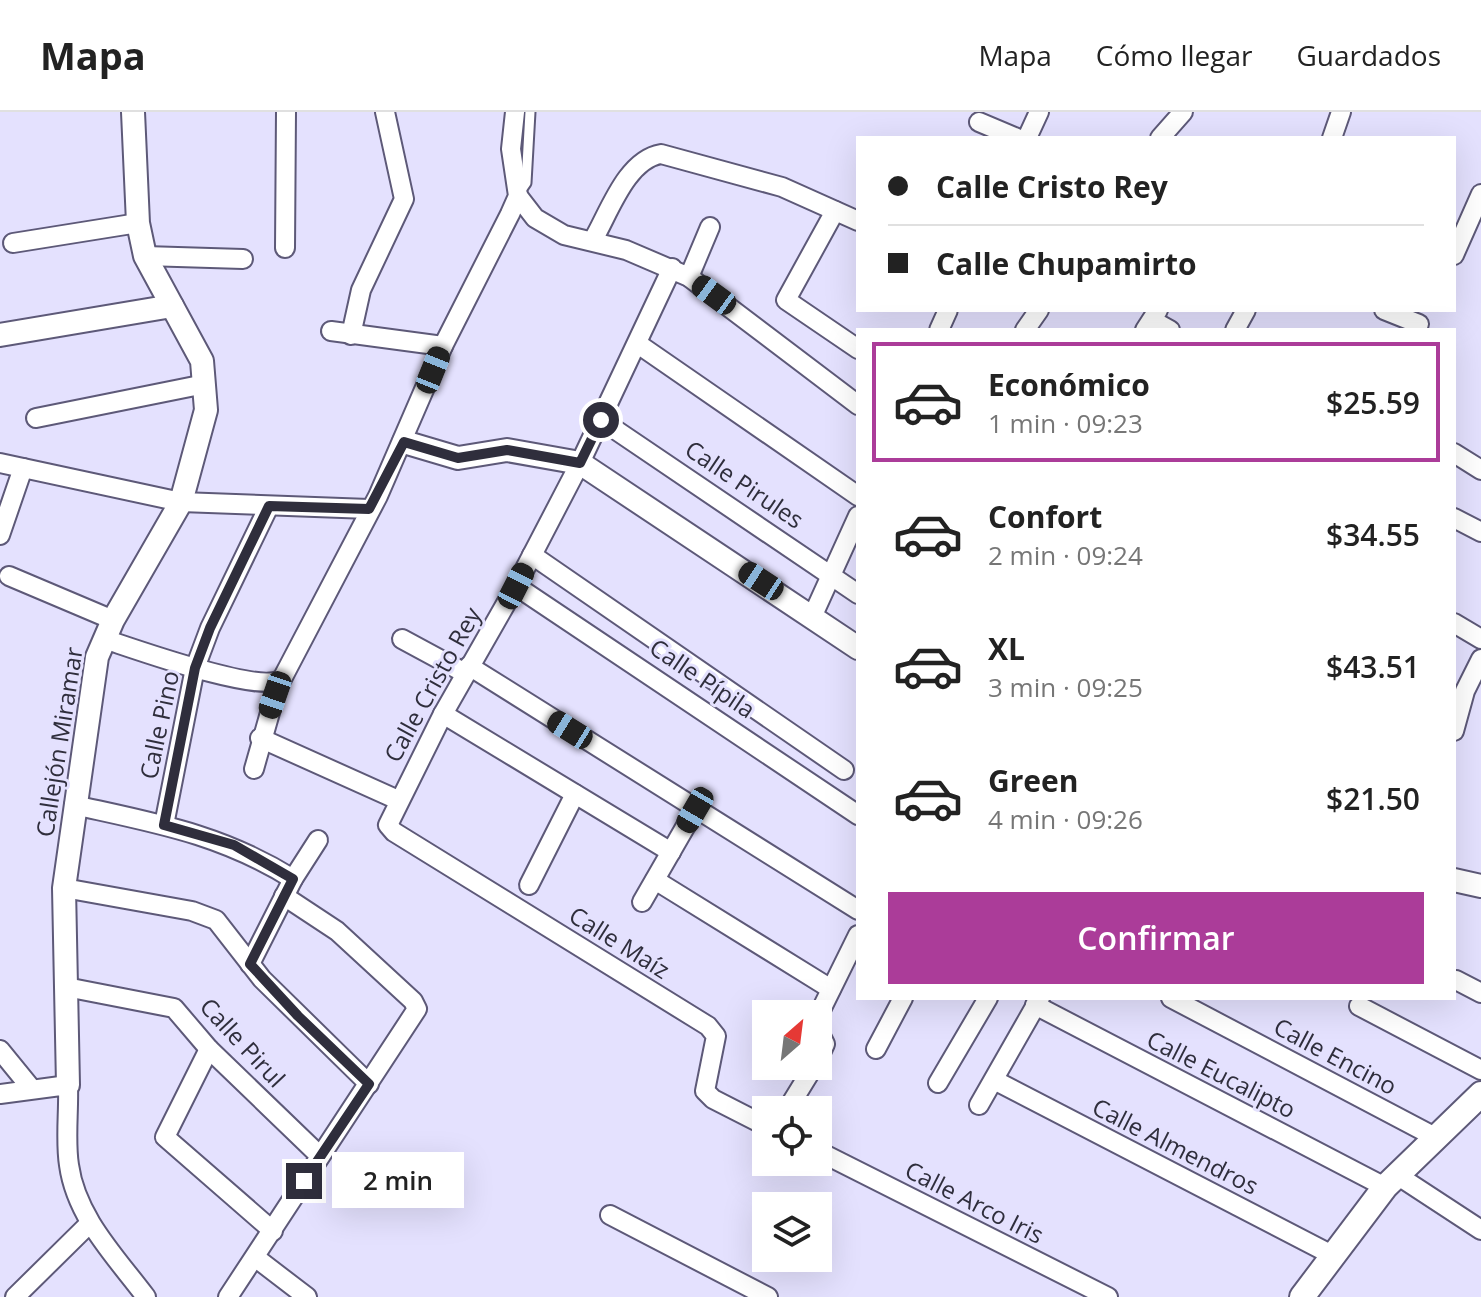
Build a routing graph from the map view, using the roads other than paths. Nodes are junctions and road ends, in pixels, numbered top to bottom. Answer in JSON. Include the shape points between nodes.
{"nodes":[{"id":1,"x":133,"y":112,"type":"edge"},
{"id":2,"x":286,"y":112,"type":"edge"},
{"id":3,"x":385,"y":112,"type":"edge"},
{"id":4,"x":515,"y":112,"type":"edge"},
{"id":5,"x":530,"y":112,"type":"edge"},
{"id":6,"x":1039,"y":112,"type":"edge"},
{"id":7,"x":1183,"y":112,"type":"edge"},
{"id":8,"x":1341,"y":112,"type":"edge"},
{"id":9,"x":979,"y":122,"type":"dead end"},
{"id":10,"x":1012,"y":136,"type":"edge"},
{"id":11,"x":1028,"y":136,"type":"edge"},
{"id":12,"x":1162,"y":136,"type":"edge"},
{"id":13,"x":1333,"y":136,"type":"edge"},
{"id":14,"x":1481,"y":194,"type":"edge"},
{"id":15,"x":518,"y":196,"type":"junction"},
{"id":16,"x":835,"y":211,"type":"junction"},
{"id":17,"x":856,"y":220,"type":"edge"},
{"id":18,"x":138,"y":223,"type":"junction"},
{"id":19,"x":710,"y":227,"type":"dead end"},
{"id":20,"x":593,"y":240,"type":"junction"},
{"id":21,"x":13,"y":243,"type":"dead end"},
{"id":22,"x":285,"y":248,"type":"dead end"},
{"id":23,"x":1456,"y":250,"type":"edge"},
{"id":24,"x":145,"y":256,"type":"junction"},
{"id":25,"x":243,"y":259,"type":"dead end"},
{"id":26,"x":680,"y":272,"type":"junction"},
{"id":27,"x":172,"y":306,"type":"junction"},
{"id":28,"x":1391,"y":312,"type":"edge"},
{"id":29,"x":1420,"y":321,"type":"edge"},
{"id":30,"x":331,"y":331,"type":"dead end"},
{"id":31,"x":0,"y":335,"type":"edge"},
{"id":32,"x":351,"y":335,"type":"junction"},
{"id":33,"x":638,"y":344,"type":"junction"},
{"id":34,"x":443,"y":346,"type":"junction"},
{"id":35,"x":856,"y":348,"type":"edge"},
{"id":36,"x":205,"y":384,"type":"junction"},
{"id":37,"x":856,"y":404,"type":"edge"},
{"id":38,"x":36,"y":418,"type":"dead end"},
{"id":39,"x":601,"y":420,"type":"junction"},
{"id":40,"x":404,"y":442,"type":"junction"},
{"id":41,"x":1456,"y":454,"type":"edge"},
{"id":42,"x":0,"y":463,"type":"edge"},
{"id":43,"x":580,"y":463,"type":"junction"},
{"id":44,"x":23,"y":468,"type":"junction"},
{"id":45,"x":1481,"y":470,"type":"edge"},
{"id":46,"x":856,"y":495,"type":"edge"},
{"id":47,"x":181,"y":502,"type":"junction"},
{"id":48,"x":269,"y":506,"type":"junction"},
{"id":49,"x":369,"y":509,"type":"junction"},
{"id":50,"x":1456,"y":519,"type":"edge"},
{"id":51,"x":856,"y":520,"type":"edge"},
{"id":52,"x":1481,"y":532,"type":"edge"},
{"id":53,"x":0,"y":535,"type":"edge"},
{"id":54,"x":532,"y":555,"type":"junction"},
{"id":55,"x":830,"y":574,"type":"junction"},
{"id":56,"x":9,"y":576,"type":"dead end"},
{"id":57,"x":516,"y":586,"type":"junction"},
{"id":58,"x":856,"y":593,"type":"edge"},
{"id":59,"x":813,"y":615,"type":"junction"},
{"id":60,"x":1456,"y":624,"type":"edge"},
{"id":61,"x":109,"y":630,"type":"junction"},
{"id":62,"x":402,"y":639,"type":"dead end"},
{"id":63,"x":1481,"y":639,"type":"edge"},
{"id":64,"x":856,"y":647,"type":"edge"},
{"id":65,"x":1481,"y":659,"type":"edge"},
{"id":66,"x":195,"y":668,"type":"junction"},
{"id":67,"x":467,"y":670,"type":"junction"},
{"id":68,"x":274,"y":684,"type":"junction"},
{"id":69,"x":1473,"y":694,"type":"edge"},
{"id":70,"x":443,"y":714,"type":"junction"},
{"id":71,"x":1456,"y":727,"type":"edge"},
{"id":72,"x":260,"y":738,"type":"junction"},
{"id":73,"x":254,"y":769,"type":"dead end"},
{"id":74,"x":844,"y":770,"type":"dead end"},
{"id":75,"x":575,"y":794,"type":"junction"},
{"id":76,"x":398,"y":800,"type":"junction"},
{"id":77,"x":74,"y":805,"type":"junction"},
{"id":78,"x":695,"y":810,"type":"junction"},
{"id":79,"x":856,"y":814,"type":"edge"},
{"id":80,"x":164,"y":825,"type":"junction"},
{"id":81,"x":388,"y":825,"type":"joint"},
{"id":82,"x":318,"y":840,"type":"dead end"},
{"id":83,"x":671,"y":852,"type":"junction"},
{"id":84,"x":293,"y":879,"type":"junction"},
{"id":85,"x":655,"y":880,"type":"junction"},
{"id":86,"x":1456,"y":880,"type":"edge"},
{"id":87,"x":529,"y":885,"type":"dead end"},
{"id":88,"x":1481,"y":886,"type":"edge"},
{"id":89,"x":64,"y":888,"type":"junction"},
{"id":90,"x":284,"y":896,"type":"junction"},
{"id":91,"x":642,"y":902,"type":"dead end"},
{"id":92,"x":856,"y":909,"type":"edge"},
{"id":93,"x":856,"y":939,"type":"edge"},
{"id":94,"x":250,"y":964,"type":"junction"},
{"id":95,"x":1456,"y":980,"type":"dead end"},
{"id":96,"x":66,"y":987,"type":"junction"},
{"id":97,"x":831,"y":989,"type":"junction"},
{"id":98,"x":1481,"y":993,"type":"edge"},
{"id":99,"x":826,"y":1000,"type":"edge"},
{"id":100,"x":902,"y":1000,"type":"edge"},
{"id":101,"x":987,"y":1000,"type":"edge"},
{"id":102,"x":1175,"y":1000,"type":"edge"},
{"id":103,"x":1037,"y":1002,"type":"edge"},
{"id":104,"x":1359,"y":1006,"type":"dead end"},
{"id":105,"x":209,"y":1049,"type":"junction"},
{"id":106,"x":876,"y":1049,"type":"dead end"},
{"id":107,"x":0,"y":1050,"type":"edge"},
{"id":108,"x":1481,"y":1070,"type":"edge"},
{"id":109,"x":994,"y":1080,"type":"junction"},
{"id":110,"x":938,"y":1083,"type":"dead end"},
{"id":111,"x":369,"y":1084,"type":"junction"},
{"id":112,"x":68,"y":1085,"type":"junction"},
{"id":113,"x":31,"y":1088,"type":"junction"},
{"id":114,"x":0,"y":1094,"type":"edge"},
{"id":115,"x":1481,"y":1094,"type":"edge"},
{"id":116,"x":979,"y":1105,"type":"dead end"},
{"id":117,"x":752,"y":1119,"type":"edge"},
{"id":118,"x":1435,"y":1137,"type":"junction"},
{"id":119,"x":320,"y":1156,"type":"junction"},
{"id":120,"x":832,"y":1158,"type":"edge"},
{"id":121,"x":1391,"y":1181,"type":"junction"},
{"id":122,"x":610,"y":1215,"type":"dead end"},
{"id":123,"x":90,"y":1223,"type":"junction"},
{"id":124,"x":1481,"y":1230,"type":"edge"},
{"id":125,"x":273,"y":1231,"type":"junction"},
{"id":126,"x":1334,"y":1256,"type":"junction"},
{"id":127,"x":256,"y":1258,"type":"junction"},
{"id":128,"x":15,"y":1297,"type":"edge"},
{"id":129,"x":146,"y":1297,"type":"edge"},
{"id":130,"x":228,"y":1297,"type":"edge"},
{"id":131,"x":307,"y":1297,"type":"edge"},
{"id":132,"x":768,"y":1297,"type":"edge"},
{"id":133,"x":1108,"y":1297,"type":"edge"},
{"id":134,"x":1302,"y":1297,"type":"edge"}],
"edges":[{"from":1,"to":18,"type":"street","name":"Callejón Miramar"},
{"from":2,"to":22,"type":"street"},
{"from":3,"to":32,"type":"street","via":[[404,199],[361,290]]},
{"from":4,"to":15,"type":"street","via":[[511,149]]},
{"from":5,"to":15,"type":"lane","via":[[526,183]]},
{"from":6,"to":11,"type":"street"},
{"from":7,"to":12,"type":"street"},
{"from":8,"to":13,"type":"street"},
{"from":9,"to":10,"type":"street"},
{"from":14,"to":23,"type":"street"},
{"from":15,"to":20,"type":"street","via":[[535,218],[564,235]]},
{"from":15,"to":34,"type":"street"},
{"from":16,"to":17,"type":"street"},
{"from":16,"to":20,"type":"street","via":[[782,187],[661,154],[649,156],[633,171]]},
{"from":16,"to":35,"type":"street","via":[[786,300]]},
{"from":18,"to":21,"type":"street"},
{"from":18,"to":24,"type":"street","name":"Callejón Miramar"},
{"from":19,"to":26,"type":"street","name":"Calle Cristo Rey"},
{"from":20,"to":26,"type":"street"},
{"from":24,"to":25,"type":"street"},
{"from":24,"to":27,"type":"street","name":"Callejón Miramar"},
{"from":26,"to":33,"type":"street","name":"Calle Cristo Rey"},
{"from":26,"to":37,"type":"street"},
{"from":27,"to":31,"type":"street"},
{"from":27,"to":36,"type":"street","name":"Callejón Miramar","via":[[193,339]]},
{"from":28,"to":29,"type":"street"},
{"from":30,"to":32,"type":"street"},
{"from":32,"to":34,"type":"street"},
{"from":33,"to":39,"type":"street","name":"Calle Cristo Rey"},
{"from":33,"to":46,"type":"street"},
{"from":34,"to":40,"type":"street"},
{"from":36,"to":38,"type":"street"},
{"from":36,"to":47,"type":"street","name":"Callejón Miramar","via":[[206,410]]},
{"from":39,"to":43,"type":"street","name":"Calle Cristo Rey"},
{"from":39,"to":55,"type":"street","name":"Calle Pirules"},
{"from":40,"to":43,"type":"street","via":[[458,458],[507,450]]},
{"from":40,"to":49,"type":"street"},
{"from":41,"to":45,"type":"street"},
{"from":42,"to":44,"type":"street"},
{"from":43,"to":54,"type":"street","name":"Calle Cristo Rey"},
{"from":43,"to":59,"type":"street"},
{"from":44,"to":47,"type":"street"},
{"from":44,"to":53,"type":"street"},
{"from":47,"to":48,"type":"street"},
{"from":47,"to":61,"type":"street","name":"Callejón Miramar"},
{"from":48,"to":49,"type":"street"},
{"from":48,"to":66,"type":"street","name":"Calle Pino"},
{"from":49,"to":68,"type":"street","via":[[282,679]]},
{"from":50,"to":52,"type":"street"},
{"from":51,"to":55,"type":"street"},
{"from":54,"to":57,"type":"street","name":"Calle Cristo Rey"},
{"from":54,"to":74,"type":"street"},
{"from":55,"to":58,"type":"street","name":"Calle Pirules"},
{"from":55,"to":59,"type":"street"},
{"from":56,"to":61,"type":"street"},
{"from":57,"to":67,"type":"street","name":"Calle Cristo Rey"},
{"from":57,"to":79,"type":"street","name":"Calle Pípila"},
{"from":59,"to":64,"type":"street"},
{"from":60,"to":63,"type":"street"},
{"from":61,"to":66,"type":"street"},
{"from":61,"to":77,"type":"street","name":"Callejón Miramar","via":[[97,657]]},
{"from":62,"to":67,"type":"street"},
{"from":65,"to":69,"type":"street"},
{"from":66,"to":68,"type":"street"},
{"from":66,"to":80,"type":"street","name":"Calle Pino"},
{"from":67,"to":70,"type":"street","name":"Calle Cristo Rey"},
{"from":67,"to":78,"type":"street"},
{"from":68,"to":72,"type":"street"},
{"from":69,"to":71,"type":"street"},
{"from":70,"to":75,"type":"street"},
{"from":70,"to":76,"type":"street","name":"Calle Cristo Rey"},
{"from":72,"to":73,"type":"street"},
{"from":72,"to":76,"type":"street"},
{"from":75,"to":83,"type":"street"},
{"from":75,"to":87,"type":"street"},
{"from":76,"to":81,"type":"street","name":"Calle Cristo Rey"},
{"from":77,"to":80,"type":"street"},
{"from":77,"to":89,"type":"street","name":"Callejón Miramar"},
{"from":78,"to":83,"type":"street"},
{"from":78,"to":92,"type":"street"},
{"from":80,"to":84,"type":"street","via":[[234,845]]},
{"from":81,"to":117,"type":"street","name":"Calle Maíz","via":[[708,1026],[716,1036],[705,1091]]},
{"from":82,"to":84,"type":"street"},
{"from":83,"to":85,"type":"street"},
{"from":84,"to":90,"type":"street"},
{"from":85,"to":91,"type":"street"},
{"from":85,"to":97,"type":"street"},
{"from":86,"to":88,"type":"street"},
{"from":89,"to":94,"type":"street","via":[[204,914],[216,920]]},
{"from":89,"to":96,"type":"street","name":"Callejón Miramar"},
{"from":90,"to":94,"type":"street"},
{"from":90,"to":111,"type":"street","via":[[337,931],[417,1009]]},
{"from":93,"to":97,"type":"street"},
{"from":94,"to":111,"type":"street"},
{"from":95,"to":98,"type":"street"},
{"from":96,"to":105,"type":"street","name":"Calle Pirul","via":[[174,1008]]},
{"from":96,"to":112,"type":"street","name":"Callejón Miramar"},
{"from":97,"to":99,"type":"street"},
{"from":100,"to":106,"type":"street"},
{"from":101,"to":110,"type":"street"},
{"from":102,"to":118,"type":"street","name":"Calle Encino"},
{"from":103,"to":109,"type":"street"},
{"from":103,"to":121,"type":"street","name":"Calle Eucalipto"},
{"from":104,"to":108,"type":"street"},
{"from":105,"to":119,"type":"street","name":"Calle Pirul"},
{"from":105,"to":125,"type":"street","via":[[165,1137]]},
{"from":107,"to":113,"type":"street"},
{"from":109,"to":116,"type":"street"},
{"from":109,"to":126,"type":"street","name":"Calle Almendros"},
{"from":111,"to":119,"type":"street"},
{"from":112,"to":113,"type":"street"},
{"from":112,"to":123,"type":"street","via":[[69,1165]]},
{"from":113,"to":114,"type":"street"},
{"from":115,"to":118,"type":"main road"},
{"from":118,"to":121,"type":"main road"},
{"from":119,"to":125,"type":"street"},
{"from":120,"to":133,"type":"street","name":"Calle Arco Iris"},
{"from":121,"to":124,"type":"street","name":"Calle Eucalipto"},
{"from":121,"to":126,"type":"main road"},
{"from":122,"to":132,"type":"street"},
{"from":123,"to":128,"type":"street"},
{"from":123,"to":129,"type":"street"},
{"from":125,"to":127,"type":"street"},
{"from":126,"to":134,"type":"main road"},
{"from":127,"to":130,"type":"street"},
{"from":127,"to":131,"type":"street"}]}
